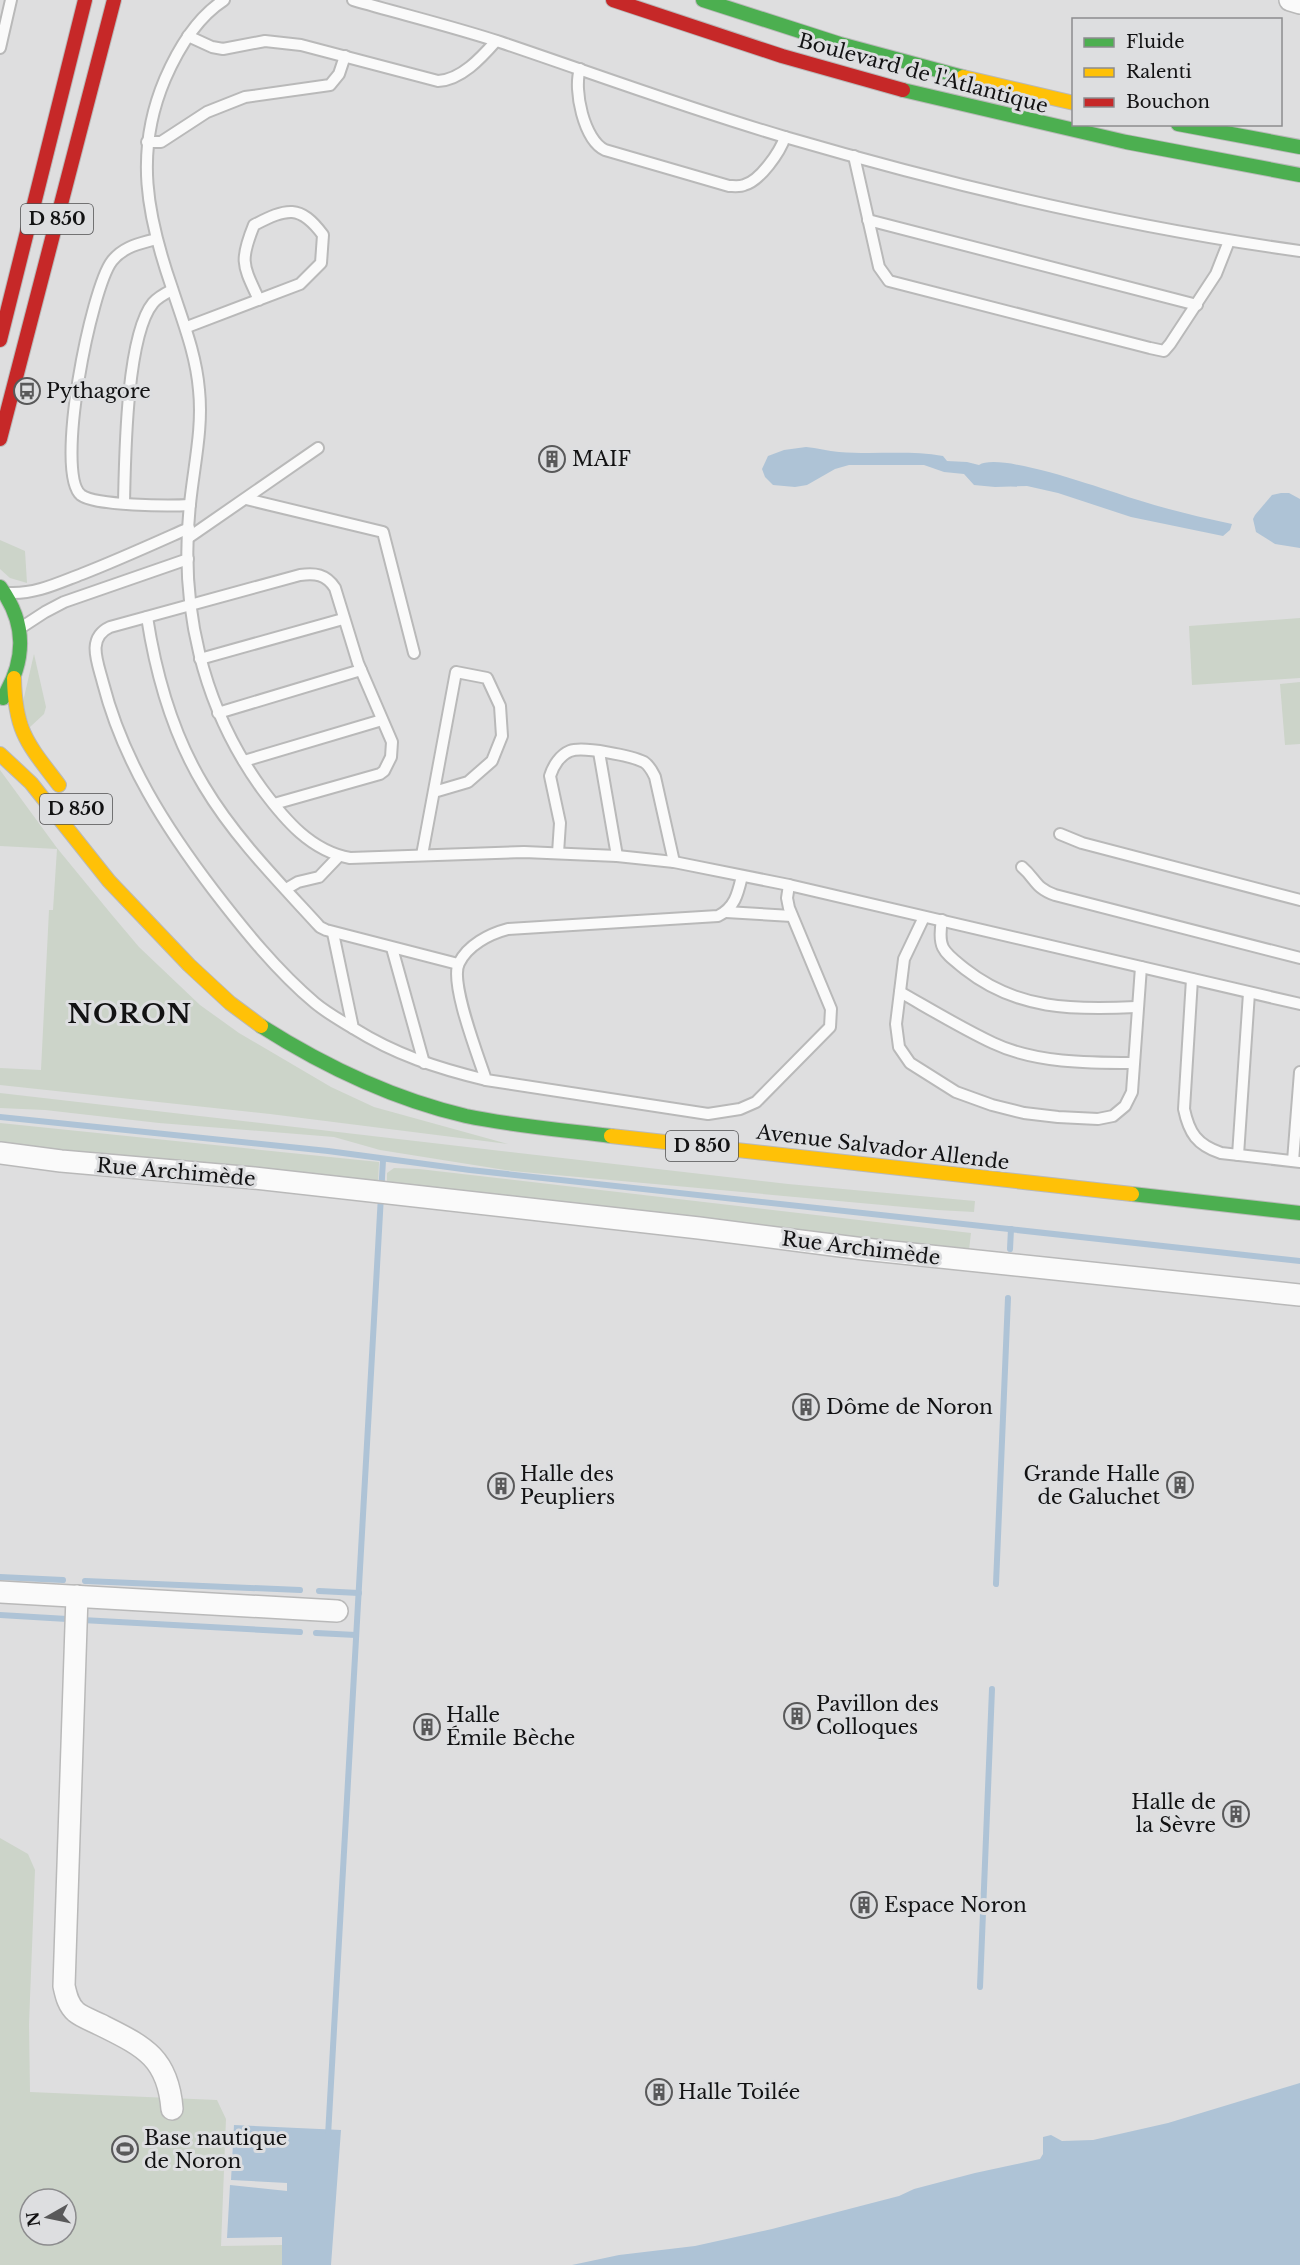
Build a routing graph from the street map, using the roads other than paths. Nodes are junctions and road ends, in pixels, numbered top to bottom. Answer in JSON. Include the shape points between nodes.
{"nodes":[{"id":1,"x":11,"y":0,"type":"edge"},
{"id":2,"x":85,"y":0,"type":"edge"},
{"id":3,"x":114,"y":0,"type":"edge"},
{"id":4,"x":224,"y":0,"type":"edge"},
{"id":5,"x":352,"y":0,"type":"edge"},
{"id":6,"x":613,"y":0,"type":"edge"},
{"id":7,"x":703,"y":0,"type":"edge"},
{"id":8,"x":1290,"y":0,"type":"edge"},
{"id":9,"x":1300,"y":3,"type":"edge"},
{"id":10,"x":188,"y":36,"type":"junction"},
{"id":11,"x":496,"y":41,"type":"junction"},
{"id":12,"x":0,"y":48,"type":"edge"},
{"id":13,"x":345,"y":56,"type":"junction"},
{"id":14,"x":580,"y":69,"type":"junction"},
{"id":15,"x":1072,"y":103,"type":"edge"},
{"id":16,"x":1189,"y":126,"type":"edge"},
{"id":17,"x":785,"y":137,"type":"junction"},
{"id":18,"x":147,"y":142,"type":"junction"},
{"id":19,"x":1300,"y":147,"type":"edge"},
{"id":20,"x":854,"y":156,"type":"junction"},
{"id":21,"x":1300,"y":175,"type":"edge"},
{"id":22,"x":868,"y":220,"type":"junction"},
{"id":23,"x":156,"y":239,"type":"junction"},
{"id":24,"x":1229,"y":241,"type":"junction"},
{"id":25,"x":1300,"y":251,"type":"edge"},
{"id":26,"x":172,"y":290,"type":"junction"},
{"id":27,"x":259,"y":300,"type":"junction"},
{"id":28,"x":1197,"y":305,"type":"junction"},
{"id":29,"x":187,"y":327,"type":"junction"},
{"id":30,"x":0,"y":340,"type":"edge"},
{"id":31,"x":0,"y":439,"type":"edge"},
{"id":32,"x":318,"y":448,"type":"dead end"},
{"id":33,"x":246,"y":499,"type":"junction"},
{"id":34,"x":124,"y":503,"type":"junction"},
{"id":35,"x":190,"y":505,"type":"junction"},
{"id":36,"x":189,"y":533,"type":"junction"},
{"id":37,"x":188,"y":558,"type":"junction"},
{"id":38,"x":3,"y":590,"type":"edge"},
{"id":39,"x":190,"y":606,"type":"junction"},
{"id":40,"x":147,"y":617,"type":"junction"},
{"id":41,"x":343,"y":619,"type":"junction"},
{"id":42,"x":20,"y":628,"type":"junction"},
{"id":43,"x":414,"y":653,"type":"dead end"},
{"id":44,"x":200,"y":659,"type":"junction"},
{"id":45,"x":361,"y":670,"type":"junction"},
{"id":46,"x":14,"y":678,"type":"junction"},
{"id":47,"x":0,"y":701,"type":"edge"},
{"id":48,"x":218,"y":713,"type":"junction"},
{"id":49,"x":382,"y":720,"type":"junction"},
{"id":50,"x":599,"y":752,"type":"junction"},
{"id":51,"x":0,"y":754,"type":"edge"},
{"id":52,"x":244,"y":761,"type":"junction"},
{"id":53,"x":434,"y":792,"type":"junction"},
{"id":54,"x":68,"y":798,"type":"dead end"},
{"id":55,"x":274,"y":804,"type":"junction"},
{"id":56,"x":1059,"y":834,"type":"dead end"},
{"id":57,"x":558,"y":853,"type":"junction"},
{"id":58,"x":422,"y":855,"type":"junction"},
{"id":59,"x":339,"y":856,"type":"junction"},
{"id":60,"x":617,"y":856,"type":"junction"},
{"id":61,"x":674,"y":862,"type":"junction"},
{"id":62,"x":1022,"y":867,"type":"dead end"},
{"id":63,"x":123,"y":874,"type":"dead end"},
{"id":64,"x":742,"y":876,"type":"junction"},
{"id":65,"x":789,"y":885,"type":"junction"},
{"id":66,"x":286,"y":890,"type":"junction"},
{"id":67,"x":1300,"y":900,"type":"edge"},
{"id":68,"x":726,"y":912,"type":"junction"},
{"id":69,"x":792,"y":915,"type":"junction"},
{"id":70,"x":924,"y":917,"type":"junction"},
{"id":71,"x":942,"y":920,"type":"junction"},
{"id":72,"x":159,"y":933,"type":"junction"},
{"id":73,"x":333,"y":933,"type":"junction"},
{"id":74,"x":392,"y":948,"type":"junction"},
{"id":75,"x":1300,"y":957,"type":"edge"},
{"id":76,"x":458,"y":964,"type":"junction"},
{"id":77,"x":1141,"y":967,"type":"junction"},
{"id":78,"x":1192,"y":979,"type":"junction"},
{"id":79,"x":900,"y":992,"type":"junction"},
{"id":80,"x":1249,"y":993,"type":"junction"},
{"id":81,"x":1300,"y":1004,"type":"edge"},
{"id":82,"x":1136,"y":1007,"type":"junction"},
{"id":83,"x":353,"y":1028,"type":"junction"},
{"id":84,"x":1133,"y":1063,"type":"junction"},
{"id":85,"x":424,"y":1064,"type":"junction"},
{"id":86,"x":1300,"y":1072,"type":"edge"},
{"id":87,"x":486,"y":1080,"type":"junction"},
{"id":88,"x":0,"y":1153,"type":"edge"},
{"id":89,"x":1238,"y":1155,"type":"junction"},
{"id":90,"x":1297,"y":1162,"type":"edge"},
{"id":91,"x":1300,"y":1213,"type":"edge"},
{"id":92,"x":1300,"y":1295,"type":"edge"},
{"id":93,"x":0,"y":1592,"type":"edge"},
{"id":94,"x":77,"y":1596,"type":"junction"},
{"id":95,"x":337,"y":1611,"type":"dead end"},
{"id":96,"x":171,"y":2109,"type":"dead end"}],
"edges":[{"from":1,"to":12,"type":"lane"},
{"from":2,"to":30,"type":"main road","number":"D 850"},
{"from":3,"to":31,"type":"main road","number":"D 850"},
{"from":4,"to":10,"type":"lane"},
{"from":5,"to":11,"type":"lane"},
{"from":6,"to":21,"type":"main road","name":"Boulevard de l'Atlantique","via":[[760,50],[912,93],[1110,139]]},
{"from":7,"to":15,"type":"main road","name":"Boulevard de l'Atlantique","via":[[924,68]]},
{"from":8,"to":9,"type":"street"},
{"from":10,"to":13,"type":"lane","via":[[223,49],[265,41],[283,42]]},
{"from":10,"to":18,"type":"lane","via":[[159,94]]},
{"from":11,"to":13,"type":"lane","via":[[449,81]]},
{"from":11,"to":14,"type":"lane"},
{"from":13,"to":18,"type":"lane","via":[[330,86],[245,97],[207,112],[161,142]]},
{"from":14,"to":17,"type":"lane"},
{"from":14,"to":17,"type":"lane","via":[[577,89],[587,128],[592,140],[605,150],[729,186],[744,185],[775,157]]},
{"from":16,"to":19,"type":"main road"},
{"from":17,"to":20,"type":"lane"},
{"from":18,"to":23,"type":"lane","via":[[147,187]]},
{"from":20,"to":22,"type":"lane"},
{"from":20,"to":24,"type":"lane","via":[[979,189]]},
{"from":22,"to":28,"type":"lane"},
{"from":22,"to":28,"type":"lane","via":[[879,267],[889,281],[1164,351]]},
{"from":23,"to":26,"type":"lane"},
{"from":23,"to":34,"type":"lane","via":[[122,250],[102,280],[84,347],[73,414],[75,486],[81,495],[93,500]]},
{"from":24,"to":25,"type":"lane"},
{"from":24,"to":28,"type":"lane","via":[[1216,274]]},
{"from":26,"to":29,"type":"lane"},
{"from":26,"to":34,"type":"lane","via":[[153,304],[140,335],[129,400]]},
{"from":27,"to":27,"type":"lane","via":[[300,284],[321,263],[323,235],[305,215],[275,214],[254,225],[243,256]]},
{"from":27,"to":29,"type":"lane"},
{"from":29,"to":35,"type":"lane","via":[[201,406]]},
{"from":32,"to":33,"type":"lane"},
{"from":33,"to":36,"type":"lane"},
{"from":33,"to":43,"type":"lane","via":[[383,532]]},
{"from":34,"to":35,"type":"lane"},
{"from":35,"to":36,"type":"lane"},
{"from":36,"to":37,"type":"lane"},
{"from":36,"to":38,"type":"lane","via":[[45,588],[22,594]]},
{"from":37,"to":39,"type":"lane"},
{"from":37,"to":42,"type":"lane","via":[[64,602]]},
{"from":38,"to":42,"type":"main road"},
{"from":39,"to":40,"type":"lane"},
{"from":39,"to":41,"type":"lane","via":[[311,573],[330,580]]},
{"from":39,"to":44,"type":"lane"},
{"from":40,"to":66,"type":"lane","via":[[163,690],[203,784],[224,816]]},
{"from":40,"to":83,"type":"lane","via":[[102,631],[95,647],[111,708],[142,784],[178,841],[240,924],[315,1003]]},
{"from":41,"to":44,"type":"lane"},
{"from":41,"to":45,"type":"lane"},
{"from":42,"to":46,"type":"main road","via":[[20,662]]},
{"from":44,"to":48,"type":"lane"},
{"from":45,"to":48,"type":"lane"},
{"from":45,"to":49,"type":"lane"},
{"from":46,"to":47,"type":"main road"},
{"from":46,"to":54,"type":"main road","number":"D 850","via":[[14,705],[21,731]]},
{"from":48,"to":52,"type":"lane"},
{"from":49,"to":52,"type":"lane"},
{"from":49,"to":55,"type":"lane","via":[[392,742],[384,771]]},
{"from":50,"to":57,"type":"lane","via":[[570,752],[552,770],[550,783],[560,823]]},
{"from":50,"to":60,"type":"lane"},
{"from":50,"to":61,"type":"lane","via":[[637,759],[651,768]]},
{"from":51,"to":72,"type":"main road","name":"Avenue Salvador Allende","number":"D 850","via":[[35,785],[108,879]]},
{"from":52,"to":55,"type":"lane"},
{"from":53,"to":53,"type":"lane","via":[[456,672],[487,678],[500,706],[502,736],[492,761],[468,782]]},
{"from":53,"to":58,"type":"lane"},
{"from":55,"to":59,"type":"lane","via":[[316,846]]},
{"from":56,"to":67,"type":"lane"},
{"from":57,"to":58,"type":"lane"},
{"from":57,"to":60,"type":"lane"},
{"from":58,"to":59,"type":"lane","via":[[362,859]]},
{"from":59,"to":66,"type":"lane","via":[[319,877],[298,882]]},
{"from":60,"to":61,"type":"lane"},
{"from":61,"to":64,"type":"lane"},
{"from":62,"to":75,"type":"lane","via":[[1035,884],[1055,895]]},
{"from":63,"to":72,"type":"main road","name":"Avenue Salvador Allende","number":"D 850"},
{"from":64,"to":65,"type":"lane"},
{"from":64,"to":68,"type":"lane","via":[[734,903]]},
{"from":65,"to":69,"type":"lane","via":[[787,898]]},
{"from":65,"to":70,"type":"lane"},
{"from":66,"to":73,"type":"lane","via":[[320,927]]},
{"from":68,"to":69,"type":"lane"},
{"from":68,"to":76,"type":"lane","via":[[700,918],[508,929],[480,940]]},
{"from":69,"to":87,"type":"lane","via":[[832,1018],[830,1027],[756,1102],[708,1114]]},
{"from":70,"to":71,"type":"lane"},
{"from":70,"to":79,"type":"lane","via":[[904,959]]},
{"from":71,"to":77,"type":"lane"},
{"from":71,"to":82,"type":"lane","via":[[939,939],[945,952],[1001,992],[1059,1007]]},
{"from":72,"to":91,"type":"main road","name":"Avenue Salvador Allende","number":"D 850","via":[[195,973],[252,1020],[369,1085],[442,1111],[525,1126]]},
{"from":73,"to":74,"type":"lane"},
{"from":73,"to":83,"type":"lane"},
{"from":74,"to":76,"type":"lane"},
{"from":74,"to":85,"type":"lane"},
{"from":76,"to":87,"type":"lane","via":[[458,992]]},
{"from":77,"to":78,"type":"lane"},
{"from":77,"to":82,"type":"lane"},
{"from":78,"to":80,"type":"lane"},
{"from":78,"to":89,"type":"lane","via":[[1184,1089],[1187,1126],[1195,1139],[1210,1149]]},
{"from":79,"to":84,"type":"lane","via":[[994,1044],[1025,1054],[1056,1060]]},
{"from":79,"to":84,"type":"lane","via":[[897,1036],[903,1056],[956,1092],[992,1105],[1058,1117],[1113,1116],[1125,1106],[1132,1092]]},
{"from":80,"to":81,"type":"lane"},
{"from":80,"to":89,"type":"lane"},
{"from":82,"to":84,"type":"lane"},
{"from":83,"to":85,"type":"lane"},
{"from":85,"to":87,"type":"lane"},
{"from":86,"to":90,"type":"lane"},
{"from":88,"to":92,"type":"street","name":"Rue Archimède"},
{"from":89,"to":90,"type":"lane"},
{"from":93,"to":94,"type":"street"},
{"from":94,"to":95,"type":"street"},
{"from":94,"to":96,"type":"street","via":[[63,1986],[75,2011],[133,2042],[154,2059],[169,2082]]}]}
